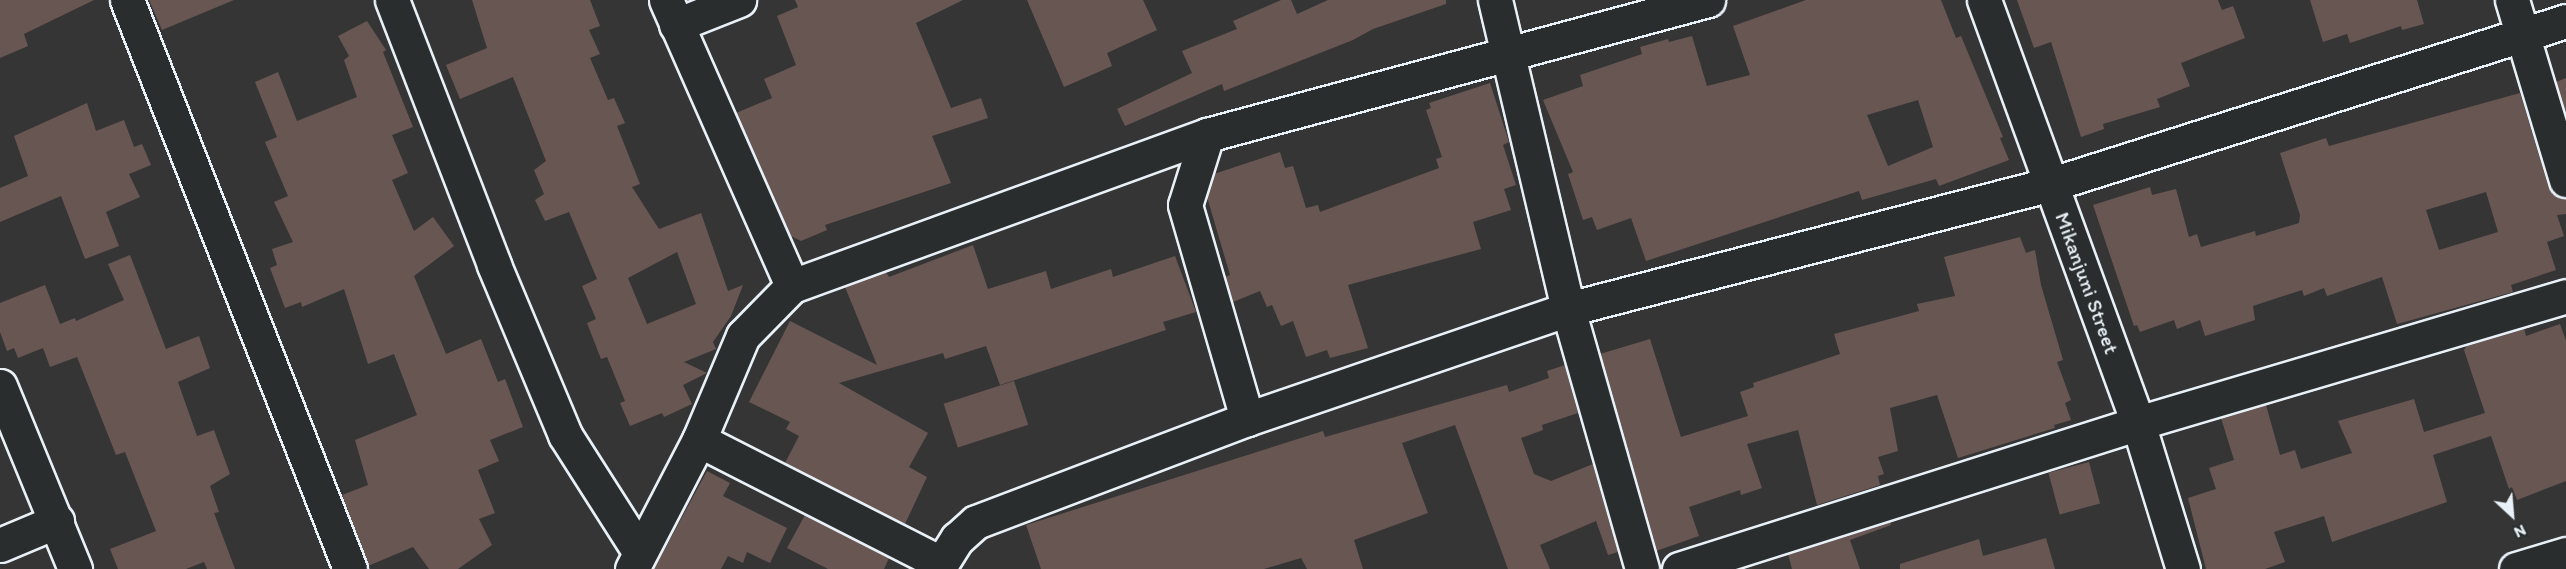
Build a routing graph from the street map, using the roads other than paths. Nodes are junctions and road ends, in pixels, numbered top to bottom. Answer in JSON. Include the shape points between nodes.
{"nodes":[{"id":1,"x":127,"y":0,"type":"edge"},
{"id":2,"x":393,"y":0,"type":"edge"},
{"id":3,"x":739,"y":0,"type":"edge"},
{"id":4,"x":1495,"y":0,"type":"edge"},
{"id":5,"x":1708,"y":0,"type":"edge"},
{"id":6,"x":1984,"y":0,"type":"edge"},
{"id":7,"x":2512,"y":0,"type":"edge"},
{"id":8,"x":671,"y":12,"type":"edge"},
{"id":9,"x":2566,"y":21,"type":"edge"},
{"id":10,"x":2523,"y":34,"type":"junction"},
{"id":11,"x":1511,"y":54,"type":"junction"},
{"id":12,"x":1207,"y":135,"type":"junction"},
{"id":13,"x":2566,"y":180,"type":"edge"},
{"id":14,"x":2052,"y":184,"type":"junction"},
{"id":15,"x":792,"y":286,"type":"junction"},
{"id":16,"x":2566,"y":296,"type":"edge"},
{"id":17,"x":1568,"y":309,"type":"junction"},
{"id":18,"x":0,"y":386,"type":"edge"},
{"id":19,"x":1247,"y":418,"type":"junction"},
{"id":20,"x":2138,"y":423,"type":"junction"},
{"id":21,"x":699,"y":440,"type":"junction"},
{"id":22,"x":57,"y":521,"type":"junction"},
{"id":23,"x":0,"y":545,"type":"edge"},
{"id":24,"x":2566,"y":554,"type":"edge"},
{"id":25,"x":636,"y":560,"type":"edge"},
{"id":26,"x":939,"y":566,"type":"edge"},
{"id":27,"x":75,"y":569,"type":"edge"},
{"id":28,"x":350,"y":569,"type":"edge"},
{"id":29,"x":1642,"y":569,"type":"edge"},
{"id":30,"x":1679,"y":569,"type":"edge"},
{"id":31,"x":2183,"y":569,"type":"edge"},
{"id":32,"x":2516,"y":569,"type":"edge"}],
"edges":[{"from":1,"to":28,"type":"street"},
{"from":2,"to":25,"type":"street","via":[[481,233],[565,435]]},
{"from":3,"to":8,"type":"street"},
{"from":4,"to":11,"type":"street"},
{"from":5,"to":11,"type":"street"},
{"from":6,"to":14,"type":"street","name":"Mikanjuni Street"},
{"from":7,"to":10,"type":"street"},
{"from":8,"to":15,"type":"street"},
{"from":9,"to":10,"type":"street"},
{"from":10,"to":13,"type":"street"},
{"from":10,"to":14,"type":"street"},
{"from":11,"to":12,"type":"street"},
{"from":11,"to":17,"type":"street"},
{"from":12,"to":15,"type":"street"},
{"from":12,"to":19,"type":"street","via":[[1185,206]]},
{"from":14,"to":17,"type":"street"},
{"from":14,"to":20,"type":"street","name":"Mikanjuni Street"},
{"from":15,"to":21,"type":"street","via":[[743,336]]},
{"from":16,"to":20,"type":"street"},
{"from":17,"to":19,"type":"street"},
{"from":17,"to":29,"type":"street"},
{"from":18,"to":22,"type":"street"},
{"from":19,"to":26,"type":"street","via":[[976,522],[957,539]]},
{"from":20,"to":30,"type":"street"},
{"from":20,"to":31,"type":"street","name":"Mikanjuni Street"},
{"from":21,"to":25,"type":"street"},
{"from":21,"to":26,"type":"street"},
{"from":22,"to":23,"type":"street"},
{"from":22,"to":27,"type":"street"},
{"from":24,"to":32,"type":"street"}]}
